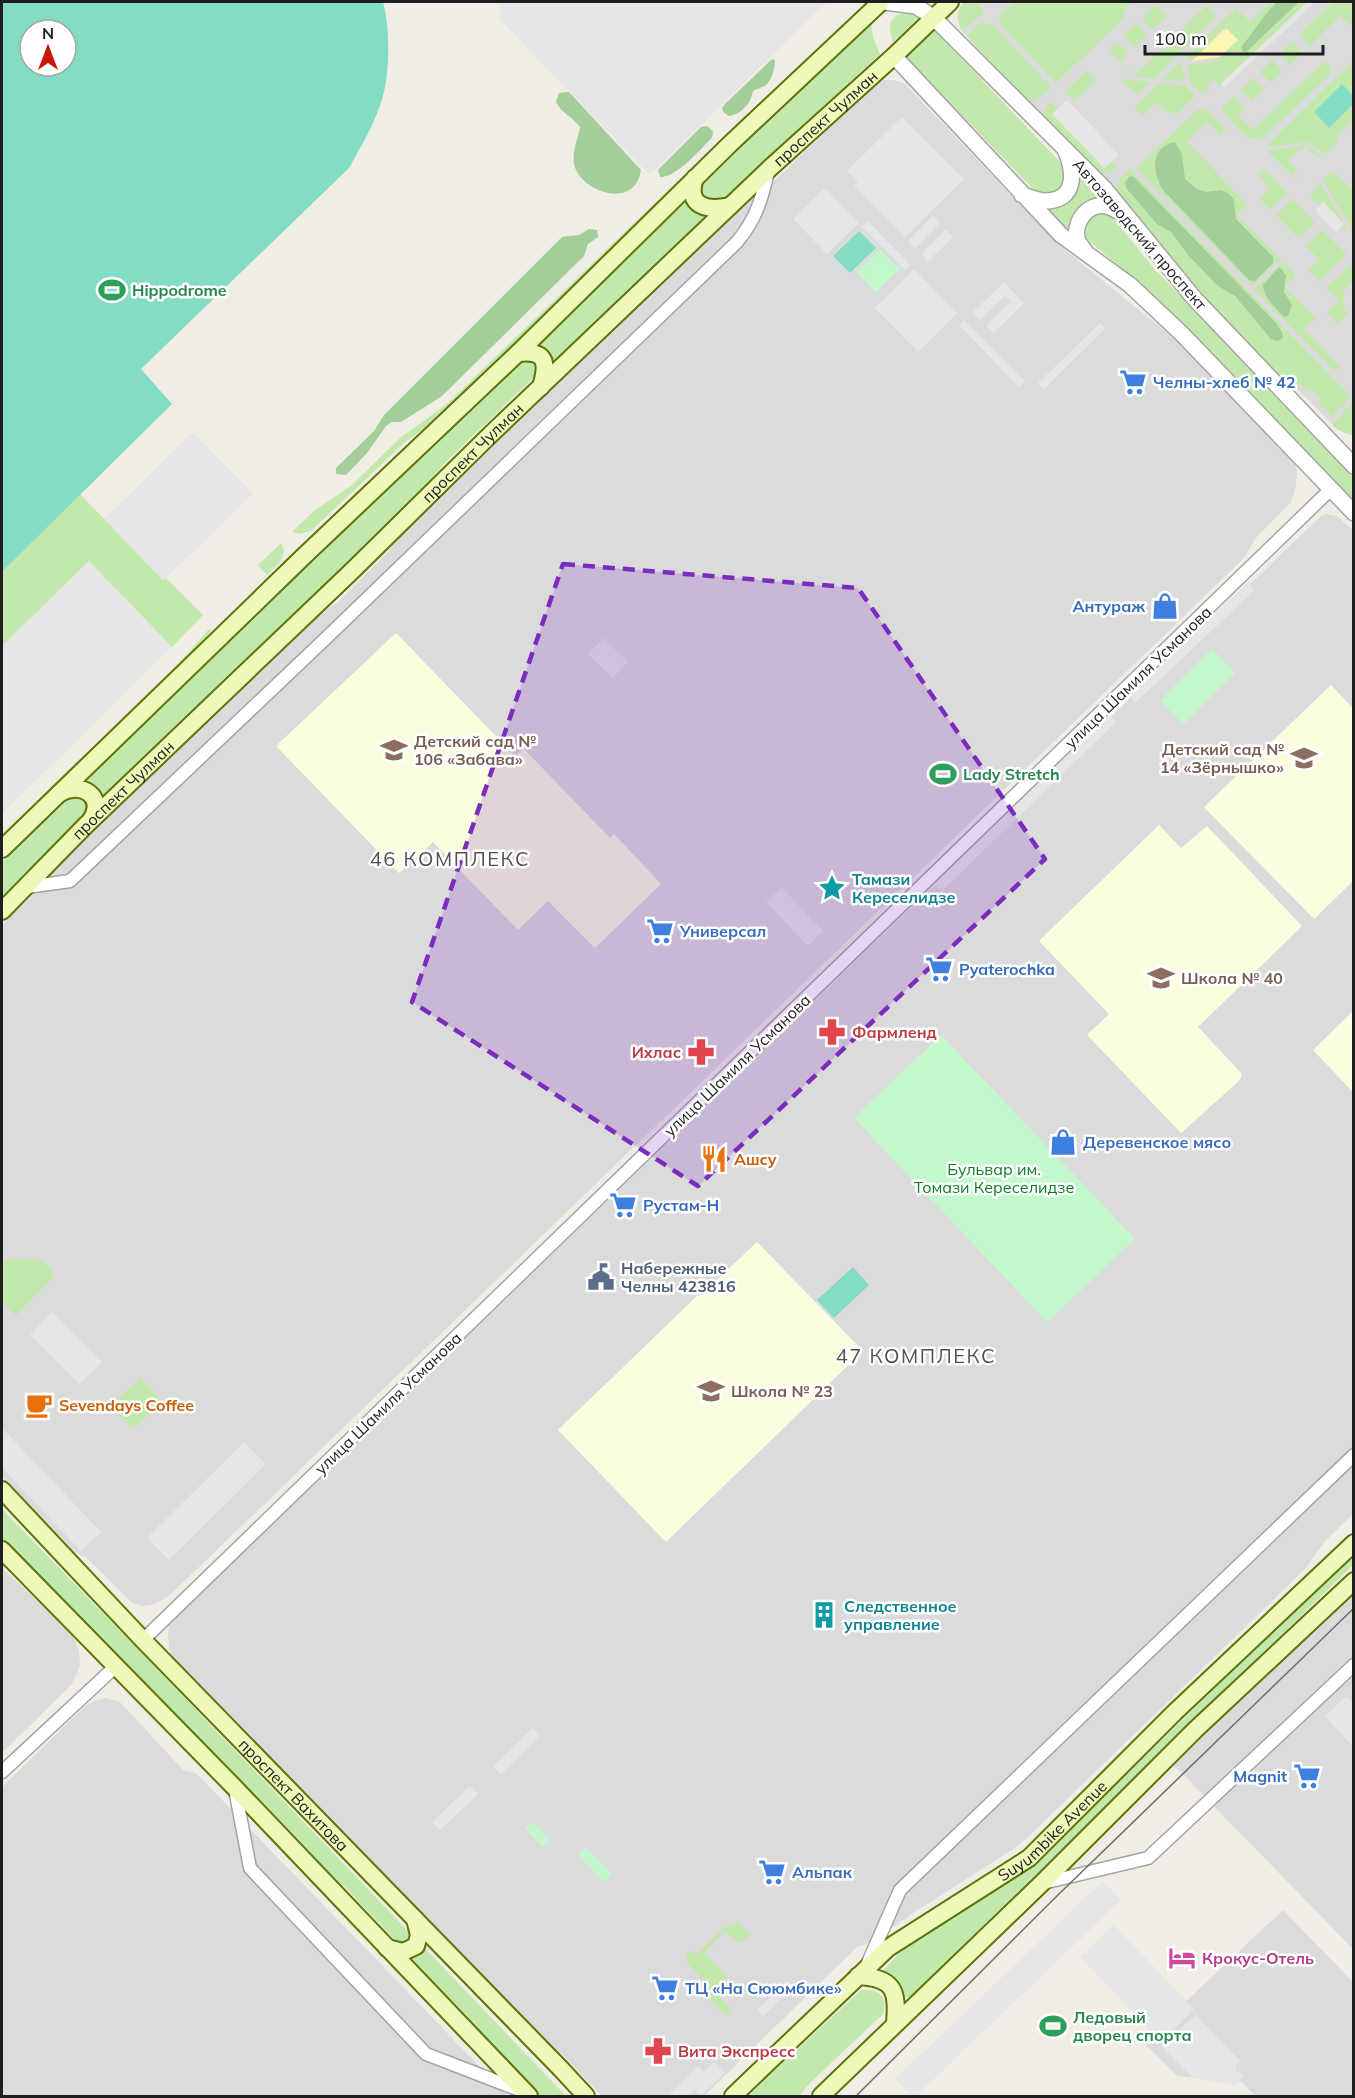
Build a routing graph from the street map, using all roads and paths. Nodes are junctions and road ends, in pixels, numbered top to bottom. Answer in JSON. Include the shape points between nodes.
{"nodes":[{"id":1,"x":880,"y":2,"type":"edge"},
{"id":2,"x":885,"y":2,"type":"edge"},
{"id":3,"x":950,"y":2,"type":"edge"},
{"id":4,"x":934,"y":18,"type":"junction"},
{"id":5,"x":894,"y":56,"type":"junction"},
{"id":6,"x":1065,"y":149,"type":"junction"},
{"id":7,"x":770,"y":168,"type":"junction"},
{"id":8,"x":695,"y":178,"type":"junction"},
{"id":9,"x":1022,"y":195,"type":"junction"},
{"id":10,"x":730,"y":206,"type":"junction"},
{"id":11,"x":1127,"y":216,"type":"junction"},
{"id":12,"x":1086,"y":253,"type":"junction"},
{"id":13,"x":518,"y":353,"type":"junction"},
{"id":14,"x":541,"y":387,"type":"junction"},
{"id":15,"x":1353,"y":466,"type":"edge"},
{"id":16,"x":1331,"y":489,"type":"junction"},
{"id":17,"x":1353,"y":513,"type":"edge"},
{"id":18,"x":59,"y":793,"type":"junction"},
{"id":19,"x":91,"y":820,"type":"junction"},
{"id":20,"x":2,"y":849,"type":"edge"},
{"id":21,"x":27,"y":887,"type":"junction"},
{"id":22,"x":2,"y":911,"type":"edge"},
{"id":23,"x":1353,"y":1455,"type":"edge"},
{"id":24,"x":2,"y":1490,"type":"edge"},
{"id":25,"x":1353,"y":1543,"type":"edge"},
{"id":26,"x":2,"y":1550,"type":"edge"},
{"id":27,"x":1353,"y":1581,"type":"edge"},
{"id":28,"x":143,"y":1640,"type":"junction"},
{"id":29,"x":1353,"y":1665,"type":"edge"},
{"id":30,"x":116,"y":1666,"type":"junction"},
{"id":31,"x":2,"y":1772,"type":"edge"},
{"id":32,"x":235,"y":1788,"type":"junction"},
{"id":33,"x":1042,"y":1883,"type":"junction"},
{"id":34,"x":415,"y":1918,"type":"junction"},
{"id":35,"x":387,"y":1948,"type":"junction"},
{"id":36,"x":861,"y":1973,"type":"junction"},
{"id":37,"x":895,"y":2023,"type":"junction"},
{"id":38,"x":527,"y":2094,"type":"edge"},
{"id":39,"x":586,"y":2097,"type":"edge"},
{"id":40,"x":733,"y":2097,"type":"edge"},
{"id":41,"x":821,"y":2097,"type":"edge"}],
"edges":[{"from":1,"to":8,"type":"main road"},
{"from":2,"to":4,"type":"street","name":"Автозаводский проспект","via":[[916,6]]},
{"from":3,"to":4,"type":"main road","name":"проспект Чулман"},
{"from":4,"to":5,"type":"main road","name":"проспект Чулман"},
{"from":4,"to":6,"type":"street","name":"Автозаводский проспект"},
{"from":5,"to":7,"type":"main road","name":"проспект Чулман"},
{"from":5,"to":9,"type":"street","name":"Автозаводский проспект"},
{"from":6,"to":9,"type":"street","via":[[1072,175],[1062,197],[1043,201]]},
{"from":6,"to":11,"type":"street","name":"Автозаводский проспект"},
{"from":7,"to":10,"type":"main road","name":"проспект Чулман"},
{"from":7,"to":21,"type":"street","via":[[750,226],[720,258],[70,881]]},
{"from":8,"to":10,"type":"main road","via":[[694,200],[702,207]]},
{"from":8,"to":13,"type":"main road"},
{"from":9,"to":12,"type":"street","name":"Автозаводский проспект","via":[[1061,235]]},
{"from":10,"to":14,"type":"main road","name":"проспект Чулман"},
{"from":11,"to":12,"type":"street","via":[[1107,206],[1084,213],[1077,231]]},
{"from":11,"to":15,"type":"street","name":"Автозаводский проспект","via":[[1194,298]]},
{"from":12,"to":16,"type":"street","name":"Автозаводский проспект","via":[[1130,285],[1182,334]]},
{"from":13,"to":14,"type":"main road","via":[[531,352],[544,361],[546,371]]},
{"from":13,"to":18,"type":"main road"},
{"from":14,"to":19,"type":"main road","name":"проспект Чулман"},
{"from":16,"to":17,"type":"street","name":"Автозаводский проспект"},
{"from":16,"to":28,"type":"street","name":"улица Шамиля Усманова"},
{"from":18,"to":19,"type":"main road","via":[[67,789],[85,790],[96,803]]},
{"from":18,"to":20,"type":"main road"},
{"from":19,"to":21,"type":"main road","name":"проспект Чулман"},
{"from":21,"to":22,"type":"main road","name":"проспект Чулман"},
{"from":23,"to":36,"type":"street","via":[[900,1890]]},
{"from":24,"to":28,"type":"main road","name":"проспект Вахитова"},
{"from":25,"to":36,"type":"main road","name":"Suyumbike Avenue","via":[[1029,1858],[888,1948]]},
{"from":26,"to":30,"type":"main road"},
{"from":27,"to":33,"type":"main road","name":"Suyumbike Avenue","via":[[1195,1730]]},
{"from":28,"to":34,"type":"main road","name":"проспект Вахитова"},
{"from":29,"to":33,"type":"street","via":[[1148,1858]]},
{"from":30,"to":31,"type":"street"},
{"from":30,"to":32,"type":"main road"},
{"from":32,"to":35,"type":"main road"},
{"from":32,"to":38,"type":"street","via":[[250,1868],[426,2054]]},
{"from":33,"to":37,"type":"main road","name":"Suyumbike Avenue"},
{"from":34,"to":35,"type":"main road","via":[[420,1935],[416,1946],[403,1952]]},
{"from":34,"to":39,"type":"main road","name":"проспект Вахитова"},
{"from":35,"to":38,"type":"main road"},
{"from":36,"to":37,"type":"main road","via":[[884,1980],[893,1988],[897,2002]]},
{"from":36,"to":40,"type":"main road","name":"Suyumbike Avenue"},
{"from":37,"to":41,"type":"main road","name":"Suyumbike Avenue"}]}
